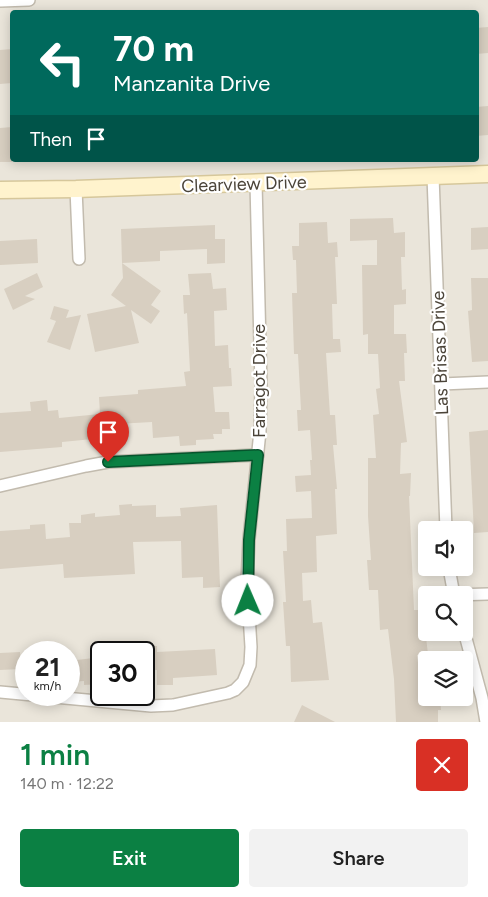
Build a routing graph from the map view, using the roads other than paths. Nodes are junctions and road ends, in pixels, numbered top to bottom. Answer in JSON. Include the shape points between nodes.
{"nodes":[{"id":1,"x":28,"y":0,"type":"edge"},
{"id":2,"x":0,"y":1,"type":"edge"},
{"id":3,"x":488,"y":174,"type":"edge"},
{"id":4,"x":433,"y":176,"type":"junction"},
{"id":5,"x":256,"y":183,"type":"junction"},
{"id":6,"x":76,"y":189,"type":"junction"},
{"id":7,"x":0,"y":190,"type":"edge"},
{"id":8,"x":79,"y":259,"type":"dead end"},
{"id":9,"x":488,"y":382,"type":"edge"},
{"id":10,"x":442,"y":384,"type":"junction"},
{"id":11,"x":258,"y":455,"type":"junction"},
{"id":12,"x":0,"y":486,"type":"edge"},
{"id":13,"x":446,"y":521,"type":"edge"},
{"id":14,"x":473,"y":594,"type":"edge"},
{"id":15,"x":488,"y":594,"type":"edge"},
{"id":16,"x":467,"y":641,"type":"edge"},
{"id":17,"x":0,"y":692,"type":"edge"},
{"id":18,"x":486,"y":722,"type":"edge"}],
"edges":[{"from":1,"to":2,"type":"street"},
{"from":3,"to":4,"type":"street","name":"Clearview Drive"},
{"from":4,"to":5,"type":"street","name":"Clearview Drive"},
{"from":4,"to":10,"type":"street","name":"Las Brisas Drive"},
{"from":5,"to":6,"type":"street","name":"Clearview Drive"},
{"from":5,"to":11,"type":"street","name":"Farragot Drive","via":[[261,386]]},
{"from":6,"to":7,"type":"street","name":"Clearview Drive"},
{"from":6,"to":8,"type":"street"},
{"from":9,"to":10,"type":"street"},
{"from":10,"to":13,"type":"street","name":"Las Brisas Drive"},
{"from":11,"to":12,"type":"street","via":[[108,462]]},
{"from":11,"to":17,"type":"street","name":"Farragot Drive","via":[[247,582],[250,666],[247,677],[235,690],[173,705],[151,706]]},
{"from":14,"to":15,"type":"street"},
{"from":16,"to":18,"type":"street"}]}
